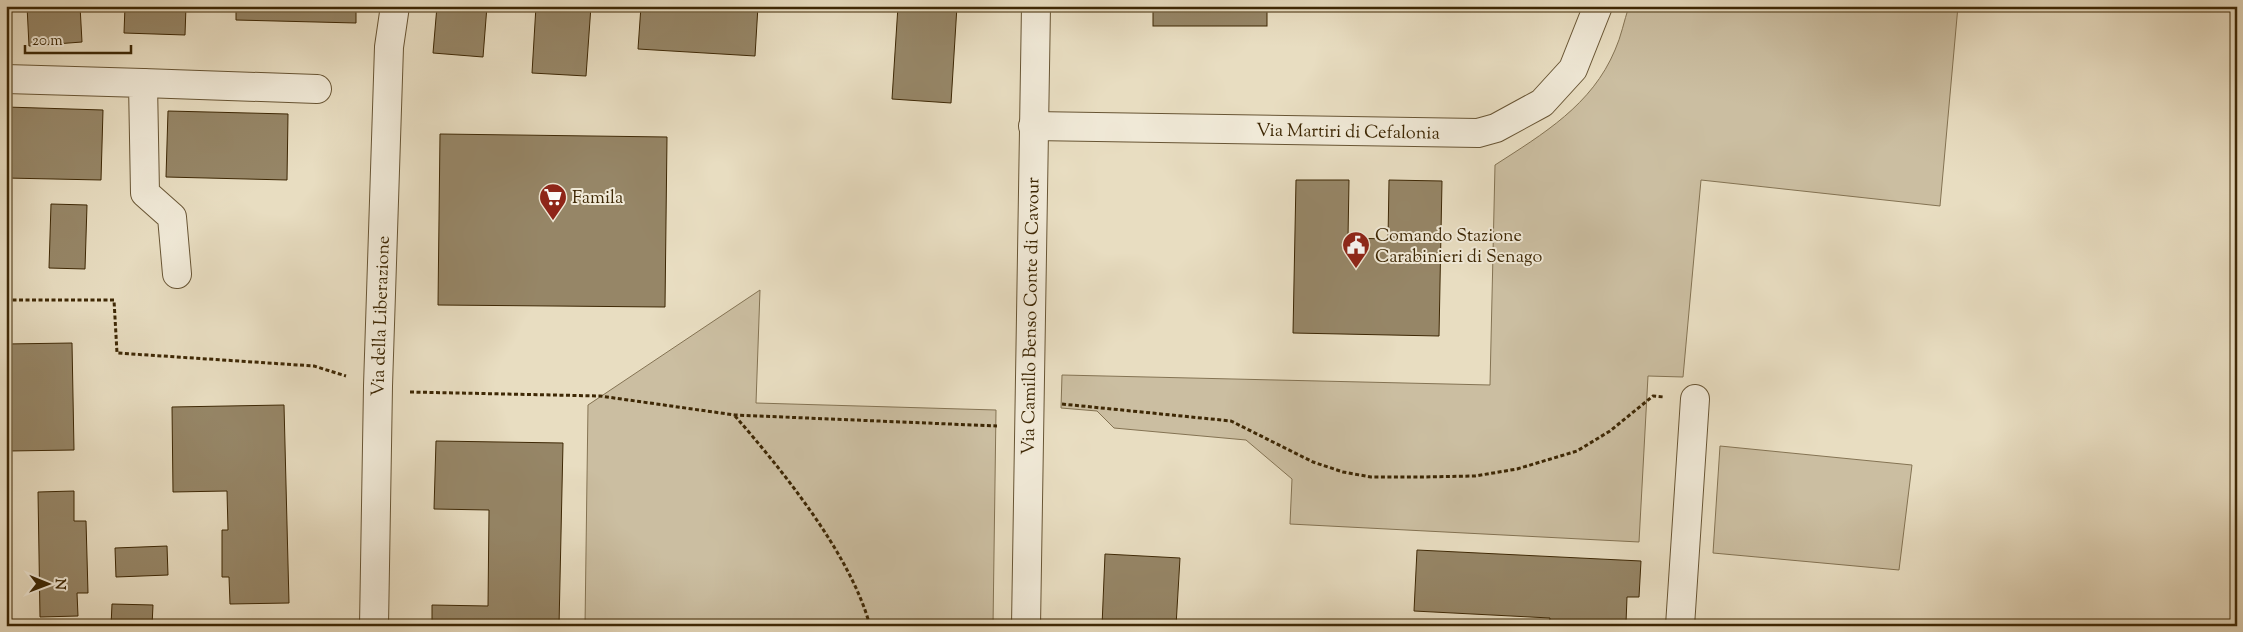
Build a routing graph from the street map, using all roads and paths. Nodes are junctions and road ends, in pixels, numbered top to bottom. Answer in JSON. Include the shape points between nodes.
{"nodes":[{"id":1,"x":395,"y":6,"type":"edge"},
{"id":2,"x":1036,"y":6,"type":"edge"},
{"id":3,"x":1598,"y":6,"type":"edge"},
{"id":4,"x":6,"y":78,"type":"edge"},
{"id":5,"x":143,"y":83,"type":"junction"},
{"id":6,"x":317,"y":89,"type":"dead end"},
{"id":7,"x":1034,"y":126,"type":"junction"},
{"id":8,"x":176,"y":274,"type":"dead end"},
{"id":9,"x":6,"y":300,"type":"edge"},
{"id":10,"x":378,"y":386,"type":"junction"},
{"id":11,"x":1028,"y":392,"type":"junction"},
{"id":12,"x":1695,"y":399,"type":"joint"},
{"id":13,"x":734,"y":415,"type":"junction"},
{"id":14,"x":1028,"y":427,"type":"junction"},
{"id":15,"x":374,"y":626,"type":"edge"},
{"id":16,"x":870,"y":626,"type":"edge"},
{"id":17,"x":1026,"y":626,"type":"edge"},
{"id":18,"x":1680,"y":626,"type":"edge"}],
"edges":[{"from":1,"to":10,"type":"street","name":"Via della Liberazione","via":[[389,47]]},
{"from":2,"to":7,"type":"street","name":"Via Camillo Benso Conte di Cavour"},
{"from":3,"to":7,"type":"street","name":"Via Martiri di Cefalonia","via":[[1573,69],[1542,103],[1496,128],[1478,133]]},
{"from":4,"to":5,"type":"street"},
{"from":5,"to":6,"type":"street"},
{"from":5,"to":8,"type":"street","via":[[145,193],[172,217]]},
{"from":7,"to":11,"type":"street","name":"Via Camillo Benso Conte di Cavour"},
{"from":9,"to":10,"type":"path","via":[[114,300],[117,353],[314,366]]},
{"from":10,"to":13,"type":"path","via":[[400,392],[600,396]]},
{"from":10,"to":15,"type":"street","name":"Via della Liberazione"},
{"from":11,"to":12,"type":"path","via":[[1063,404],[1231,421],[1312,462],[1371,477],[1475,476],[1517,469],[1577,451],[1610,431],[1653,396]]},
{"from":11,"to":14,"type":"street","name":"Via Camillo Benso Conte di Cavour"},
{"from":12,"to":18,"type":"street"},
{"from":13,"to":14,"type":"path"},
{"from":13,"to":16,"type":"path","via":[[778,466],[835,551],[855,585]]},
{"from":14,"to":17,"type":"street","name":"Via Camillo Benso Conte di Cavour"}]}
